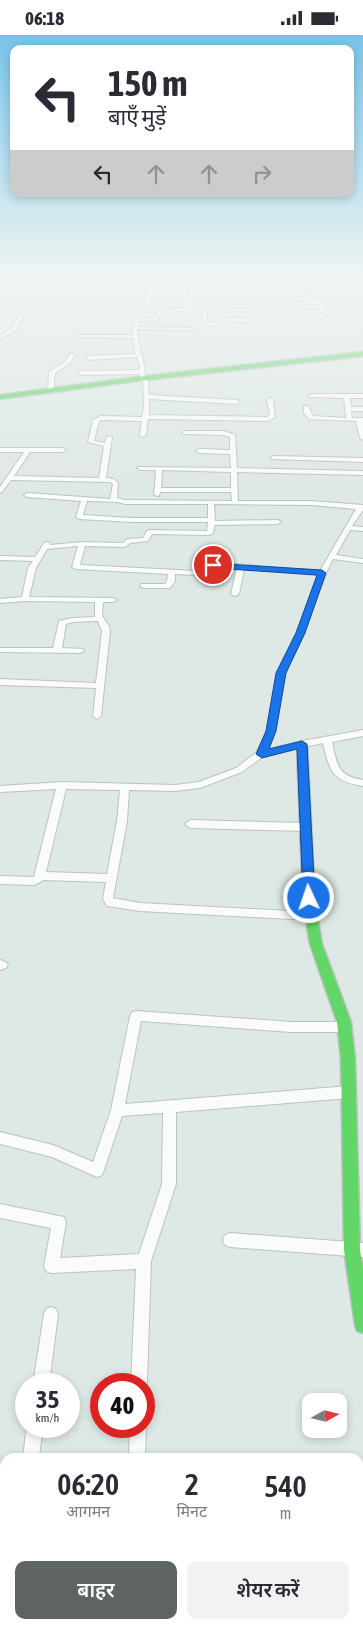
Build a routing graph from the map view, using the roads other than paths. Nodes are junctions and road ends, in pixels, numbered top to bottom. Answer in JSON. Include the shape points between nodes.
{"nodes":[{"id":1,"x":137,"y":346,"type":"edge"},
{"id":2,"x":72,"y":354,"type":"dead end"},
{"id":3,"x":138,"y":355,"type":"junction"},
{"id":4,"x":363,"y":356,"type":"edge"},
{"id":5,"x":89,"y":358,"type":"dead end"},
{"id":6,"x":81,"y":373,"type":"dead end"},
{"id":7,"x":144,"y":377,"type":"junction"},
{"id":8,"x":50,"y":391,"type":"junction"},
{"id":9,"x":310,"y":396,"type":"dead end"},
{"id":10,"x":347,"y":396,"type":"junction"},
{"id":11,"x":363,"y":396,"type":"edge"},
{"id":12,"x":146,"y":397,"type":"junction"},
{"id":13,"x":0,"y":399,"type":"edge"},
{"id":14,"x":270,"y":400,"type":"dead end"},
{"id":15,"x":232,"y":407,"type":"junction"},
{"id":16,"x":306,"y":407,"type":"dead end"},
{"id":17,"x":348,"y":409,"type":"junction"},
{"id":18,"x":363,"y":409,"type":"edge"},
{"id":19,"x":211,"y":417,"type":"junction"},
{"id":20,"x":145,"y":418,"type":"junction"},
{"id":21,"x":349,"y":420,"type":"junction"},
{"id":22,"x":361,"y":420,"type":"edge"},
{"id":23,"x":185,"y":433,"type":"dead end"},
{"id":24,"x":210,"y":433,"type":"junction"},
{"id":25,"x":143,"y":435,"type":"dead end"},
{"id":26,"x":109,"y":437,"type":"dead end"},
{"id":27,"x":363,"y":438,"type":"edge"},
{"id":28,"x":108,"y":445,"type":"junction"},
{"id":29,"x":0,"y":450,"type":"edge"},
{"id":30,"x":28,"y":450,"type":"junction"},
{"id":31,"x":63,"y":450,"type":"dead end"},
{"id":32,"x":199,"y":451,"type":"dead end"},
{"id":33,"x":233,"y":451,"type":"junction"},
{"id":34,"x":273,"y":458,"type":"dead end"},
{"id":35,"x":363,"y":459,"type":"edge"},
{"id":36,"x":140,"y":468,"type":"dead end"},
{"id":37,"x":159,"y":469,"type":"junction"},
{"id":38,"x":233,"y":470,"type":"junction"},
{"id":39,"x":363,"y":473,"type":"edge"},
{"id":40,"x":10,"y":478,"type":"junction"},
{"id":41,"x":102,"y":480,"type":"junction"},
{"id":42,"x":157,"y":490,"type":"junction"},
{"id":43,"x":235,"y":490,"type":"junction"},
{"id":44,"x":0,"y":491,"type":"edge"},
{"id":45,"x":27,"y":495,"type":"dead end"},
{"id":46,"x":84,"y":500,"type":"junction"},
{"id":47,"x":116,"y":501,"type":"junction"},
{"id":48,"x":156,"y":503,"type":"junction"},
{"id":49,"x":212,"y":503,"type":"junction"},
{"id":50,"x":235,"y":503,"type":"junction"},
{"id":51,"x":363,"y":507,"type":"edge"},
{"id":52,"x":152,"y":520,"type":"junction"},
{"id":53,"x":212,"y":522,"type":"junction"},
{"id":54,"x":278,"y":522,"type":"dead end"},
{"id":55,"x":349,"y":528,"type":"junction"},
{"id":56,"x":363,"y":529,"type":"edge"},
{"id":57,"x":150,"y":532,"type":"junction"},
{"id":58,"x":82,"y":544,"type":"junction"},
{"id":59,"x":332,"y":557,"type":"junction"},
{"id":60,"x":0,"y":558,"type":"edge"},
{"id":61,"x":38,"y":559,"type":"junction"},
{"id":62,"x":363,"y":561,"type":"edge"},
{"id":63,"x":241,"y":566,"type":"junction"},
{"id":64,"x":172,"y":572,"type":"junction"},
{"id":65,"x":322,"y":573,"type":"junction"},
{"id":66,"x":144,"y":586,"type":"dead end"},
{"id":67,"x":235,"y":594,"type":"dead end"},
{"id":68,"x":25,"y":599,"type":"junction"},
{"id":69,"x":99,"y":599,"type":"junction"},
{"id":70,"x":113,"y":600,"type":"dead end"},
{"id":71,"x":0,"y":601,"type":"edge"},
{"id":72,"x":99,"y":619,"type":"junction"},
{"id":73,"x":0,"y":650,"type":"edge"},
{"id":74,"x":57,"y":651,"type":"junction"},
{"id":75,"x":80,"y":651,"type":"dead end"},
{"id":76,"x":0,"y":683,"type":"edge"},
{"id":77,"x":101,"y":687,"type":"junction"},
{"id":78,"x":97,"y":716,"type":"dead end"},
{"id":79,"x":363,"y":733,"type":"edge"},
{"id":80,"x":328,"y":739,"type":"junction"},
{"id":81,"x":302,"y":744,"type":"junction"},
{"id":82,"x":262,"y":754,"type":"junction"},
{"id":83,"x":363,"y":783,"type":"edge"},
{"id":84,"x":62,"y":785,"type":"junction"},
{"id":85,"x":125,"y":786,"type":"junction"},
{"id":86,"x":0,"y":789,"type":"edge"},
{"id":87,"x":190,"y":824,"type":"dead end"},
{"id":88,"x":306,"y":827,"type":"junction"},
{"id":89,"x":41,"y":876,"type":"junction"},
{"id":90,"x":112,"y":878,"type":"junction"},
{"id":91,"x":0,"y":880,"type":"edge"},
{"id":92,"x":310,"y":916,"type":"junction"},
{"id":93,"x":345,"y":1027,"type":"junction"},
{"id":94,"x":349,"y":1092,"type":"junction"},
{"id":95,"x":170,"y":1107,"type":"junction"},
{"id":96,"x":117,"y":1110,"type":"junction"},
{"id":97,"x":0,"y":1138,"type":"edge"},
{"id":98,"x":0,"y":1211,"type":"edge"},
{"id":99,"x":230,"y":1240,"type":"dead end"},
{"id":100,"x":357,"y":1250,"type":"edge"},
{"id":101,"x":144,"y":1261,"type":"junction"},
{"id":102,"x":51,"y":1314,"type":"dead end"},
{"id":103,"x":363,"y":1325,"type":"edge"},
{"id":104,"x":43,"y":1373,"type":"edge"},
{"id":105,"x":139,"y":1373,"type":"edge"},
{"id":106,"x":33,"y":1438,"type":"edge"},
{"id":107,"x":138,"y":1438,"type":"edge"},
{"id":108,"x":32,"y":1453,"type":"edge"},
{"id":109,"x":137,"y":1453,"type":"edge"}],
"edges":[{"from":1,"to":3,"type":"street"},
{"from":2,"to":8,"type":"street","via":[[68,362],[52,372]]},
{"from":3,"to":5,"type":"street"},
{"from":3,"to":7,"type":"street"},
{"from":4,"to":7,"type":"street"},
{"from":6,"to":7,"type":"street"},
{"from":7,"to":8,"type":"street"},
{"from":7,"to":12,"type":"street"},
{"from":7,"to":13,"type":"street"},
{"from":8,"to":13,"type":"street"},
{"from":9,"to":10,"type":"street"},
{"from":10,"to":11,"type":"street"},
{"from":10,"to":17,"type":"street"},
{"from":12,"to":15,"type":"street"},
{"from":12,"to":20,"type":"street"},
{"from":14,"to":15,"type":"street","via":[[271,418]]},
{"from":15,"to":19,"type":"street"},
{"from":16,"to":21,"type":"street","via":[[311,418]]},
{"from":17,"to":18,"type":"street"},
{"from":17,"to":21,"type":"street"},
{"from":19,"to":20,"type":"street"},
{"from":19,"to":24,"type":"street"},
{"from":20,"to":25,"type":"street"},
{"from":20,"to":28,"type":"street","via":[[96,420],[91,442]]},
{"from":21,"to":22,"type":"street"},
{"from":22,"to":27,"type":"street"},
{"from":23,"to":24,"type":"street"},
{"from":24,"to":33,"type":"street","via":[[233,436]]},
{"from":26,"to":28,"type":"street"},
{"from":28,"to":41,"type":"street"},
{"from":29,"to":30,"type":"street"},
{"from":30,"to":31,"type":"street"},
{"from":30,"to":40,"type":"street"},
{"from":32,"to":33,"type":"street"},
{"from":33,"to":38,"type":"street"},
{"from":34,"to":35,"type":"street"},
{"from":36,"to":37,"type":"street"},
{"from":37,"to":38,"type":"street"},
{"from":37,"to":42,"type":"street"},
{"from":38,"to":39,"type":"street"},
{"from":38,"to":43,"type":"street"},
{"from":40,"to":41,"type":"street"},
{"from":40,"to":44,"type":"street"},
{"from":41,"to":47,"type":"street","via":[[115,481],[113,497]]},
{"from":42,"to":43,"type":"street"},
{"from":42,"to":48,"type":"street"},
{"from":43,"to":50,"type":"street"},
{"from":45,"to":46,"type":"street","via":[[79,497]]},
{"from":46,"to":47,"type":"street"},
{"from":46,"to":52,"type":"street","via":[[79,517]]},
{"from":47,"to":48,"type":"street"},
{"from":48,"to":49,"type":"street"},
{"from":49,"to":50,"type":"street"},
{"from":49,"to":53,"type":"street"},
{"from":50,"to":51,"type":"street"},
{"from":51,"to":55,"type":"street"},
{"from":52,"to":53,"type":"street"},
{"from":52,"to":57,"type":"street"},
{"from":53,"to":54,"type":"street"},
{"from":53,"to":57,"type":"street","via":[[210,533]]},
{"from":55,"to":56,"type":"street"},
{"from":55,"to":59,"type":"street"},
{"from":57,"to":58,"type":"street","via":[[146,540],[127,541],[125,545]]},
{"from":58,"to":61,"type":"street","via":[[46,545]]},
{"from":58,"to":64,"type":"street","via":[[76,567]]},
{"from":59,"to":62,"type":"street"},
{"from":59,"to":65,"type":"street"},
{"from":60,"to":61,"type":"street"},
{"from":61,"to":68,"type":"street"},
{"from":63,"to":64,"type":"street","via":[[213,565],[202,573]]},
{"from":63,"to":65,"type":"street"},
{"from":63,"to":67,"type":"street"},
{"from":64,"to":66,"type":"street","via":[[167,586]]},
{"from":65,"to":82,"type":"street","via":[[281,673],[271,731]]},
{"from":68,"to":69,"type":"street"},
{"from":68,"to":71,"type":"street"},
{"from":69,"to":70,"type":"street"},
{"from":69,"to":72,"type":"street"},
{"from":72,"to":74,"type":"street","via":[[62,623]]},
{"from":72,"to":77,"type":"street","via":[[106,631]]},
{"from":73,"to":74,"type":"street"},
{"from":74,"to":75,"type":"street"},
{"from":76,"to":77,"type":"street"},
{"from":77,"to":78,"type":"street"},
{"from":79,"to":80,"type":"street"},
{"from":80,"to":81,"type":"street"},
{"from":80,"to":83,"type":"street","via":[[337,774],[348,781]]},
{"from":81,"to":82,"type":"street"},
{"from":81,"to":88,"type":"street"},
{"from":82,"to":85,"type":"street","via":[[239,770],[200,785],[175,788]]},
{"from":84,"to":85,"type":"street"},
{"from":84,"to":86,"type":"street"},
{"from":84,"to":89,"type":"street"},
{"from":85,"to":90,"type":"street"},
{"from":87,"to":88,"type":"street"},
{"from":88,"to":92,"type":"street"},
{"from":89,"to":90,"type":"street"},
{"from":89,"to":91,"type":"street","via":[[34,881]]},
{"from":90,"to":92,"type":"street","via":[[108,899],[117,905]]},
{"from":92,"to":93,"type":"street","via":[[316,944]]},
{"from":93,"to":94,"type":"street"},
{"from":93,"to":96,"type":"street","via":[[291,1027],[136,1017]]},
{"from":94,"to":95,"type":"street"},
{"from":94,"to":100,"type":"street"},
{"from":95,"to":96,"type":"street"},
{"from":95,"to":101,"type":"street","via":[[169,1184]]},
{"from":96,"to":97,"type":"street","via":[[97,1170],[53,1151]]},
{"from":98,"to":101,"type":"street","via":[[59,1222],[52,1266]]},
{"from":99,"to":100,"type":"street"},
{"from":100,"to":103,"type":"street"},
{"from":101,"to":105,"type":"street"},
{"from":102,"to":104,"type":"street"},
{"from":106,"to":108,"type":"street"},
{"from":107,"to":109,"type":"street"}]}
